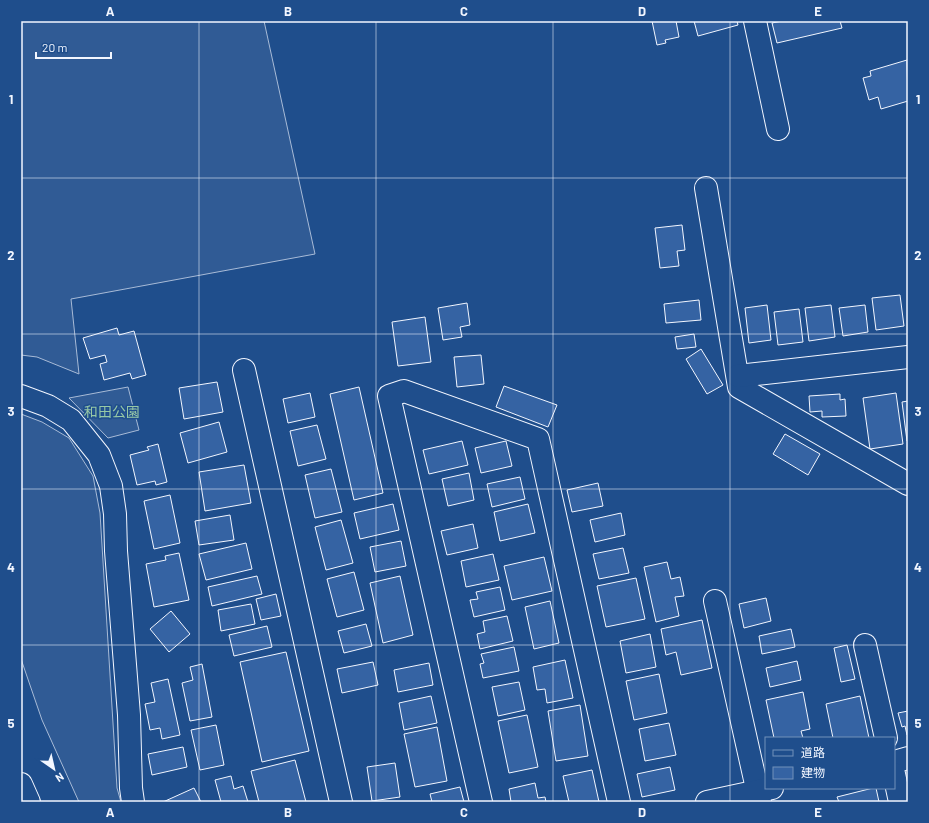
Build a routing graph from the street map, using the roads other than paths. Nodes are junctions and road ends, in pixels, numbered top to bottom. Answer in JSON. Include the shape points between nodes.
{"nodes":[{"id":1,"x":755,"y":21,"type":"edge"},
{"id":2,"x":778,"y":129,"type":"dead end"},
{"id":3,"x":706,"y":188,"type":"dead end"},
{"id":4,"x":908,"y":357,"type":"edge"},
{"id":5,"x":244,"y":370,"type":"dead end"},
{"id":6,"x":738,"y":376,"type":"junction"},
{"id":7,"x":21,"y":396,"type":"edge"},
{"id":8,"x":908,"y":484,"type":"edge"},
{"id":9,"x":715,"y":601,"type":"dead end"},
{"id":10,"x":865,"y":645,"type":"dead end"},
{"id":11,"x":886,"y":737,"type":"edge"},
{"id":12,"x":908,"y":758,"type":"edge"},
{"id":13,"x":895,"y":762,"type":"edge"},
{"id":14,"x":895,"y":779,"type":"edge"},
{"id":15,"x":21,"y":784,"type":"edge"},
{"id":16,"x":763,"y":794,"type":"edge"},
{"id":17,"x":29,"y":802,"type":"edge"},
{"id":18,"x":133,"y":802,"type":"edge"},
{"id":19,"x":341,"y":802,"type":"edge"},
{"id":20,"x":481,"y":802,"type":"edge"},
{"id":21,"x":619,"y":802,"type":"edge"},
{"id":22,"x":707,"y":802,"type":"edge"},
{"id":23,"x":900,"y":802,"type":"edge"}],
"edges":[{"from":1,"to":2,"type":"street"},
{"from":3,"to":6,"type":"street"},
{"from":4,"to":6,"type":"street"},
{"from":5,"to":19,"type":"street"},
{"from":6,"to":8,"type":"street","via":[[739,387]]},
{"from":7,"to":18,"type":"street","via":[[48,406],[71,420],[99,455],[111,486],[129,715]]},
{"from":9,"to":16,"type":"street"},
{"from":10,"to":11,"type":"street"},
{"from":12,"to":13,"type":"street"},
{"from":14,"to":23,"type":"street"},
{"from":15,"to":17,"type":"street"},
{"from":16,"to":22,"type":"street"},
{"from":20,"to":21,"type":"street","via":[[389,396],[404,391],[538,439]]}]}
